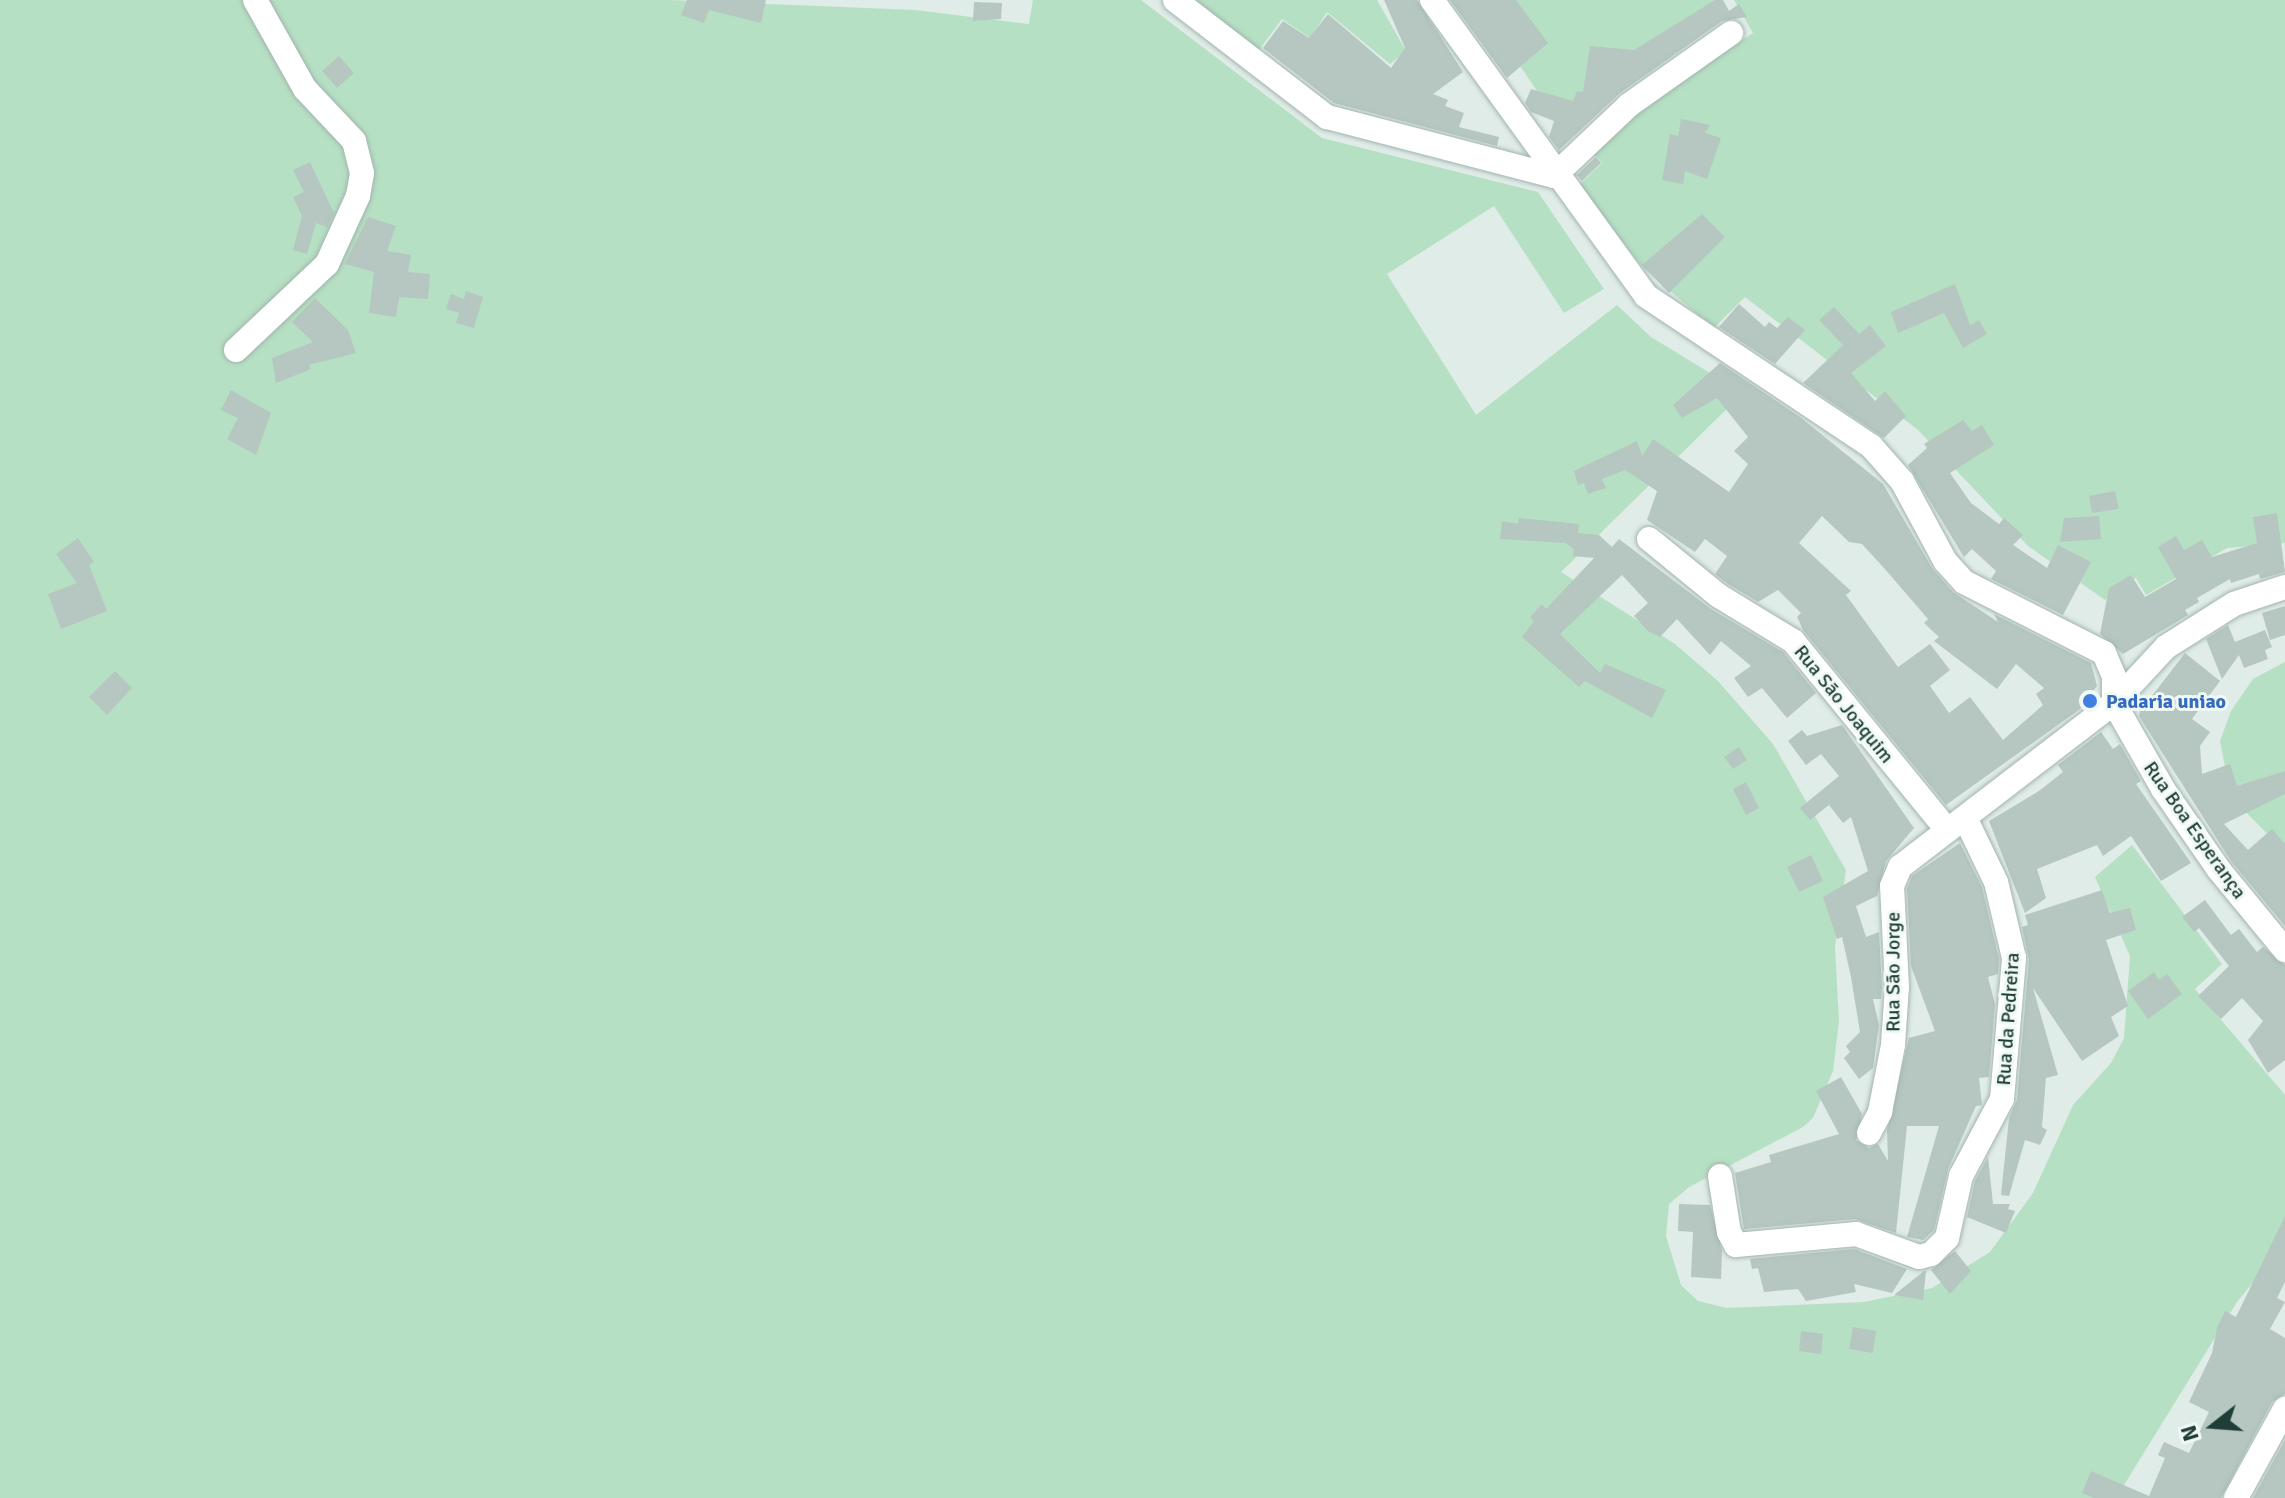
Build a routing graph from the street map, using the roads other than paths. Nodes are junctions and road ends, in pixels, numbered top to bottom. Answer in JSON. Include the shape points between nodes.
{"nodes":[{"id":1,"x":255,"y":0,"type":"edge"},
{"id":2,"x":1175,"y":0,"type":"edge"},
{"id":3,"x":1432,"y":0,"type":"edge"},
{"id":4,"x":1731,"y":33,"type":"dead end"},
{"id":5,"x":1554,"y":176,"type":"junction"},
{"id":6,"x":236,"y":350,"type":"dead end"},
{"id":7,"x":1649,"y":539,"type":"dead end"},
{"id":8,"x":2285,"y":587,"type":"edge"},
{"id":9,"x":2114,"y":703,"type":"junction"},
{"id":10,"x":1956,"y":824,"type":"junction"},
{"id":11,"x":2285,"y":950,"type":"edge"},
{"id":12,"x":1869,"y":1133,"type":"dead end"},
{"id":13,"x":1720,"y":1176,"type":"dead end"},
{"id":14,"x":2285,"y":1409,"type":"edge"},
{"id":15,"x":2236,"y":1498,"type":"edge"}],
"edges":[{"from":1,"to":6,"type":"street","via":[[276,46],[305,89],[354,141],[362,173],[327,264]]},
{"from":2,"to":5,"type":"street","via":[[1318,112],[1352,126]]},
{"from":3,"to":5,"type":"street"},
{"from":4,"to":5,"type":"street","via":[[1629,105]]},
{"from":5,"to":9,"type":"street","via":[[1657,306],[1883,459],[1902,481],[1945,561],[1964,582],[2104,653],[2114,677]]},
{"from":7,"to":10,"type":"street","name":"Rua São Joaquim","via":[[1719,596],[1793,641]]},
{"from":8,"to":9,"type":"street","name":"Rua São Jorge","via":[[2234,604],[2166,647]]},
{"from":9,"to":10,"type":"street","name":"Rua São Jorge"},
{"from":9,"to":11,"type":"street","name":"Rua Boa Esperança","via":[[2163,789],[2219,870]]},
{"from":10,"to":12,"type":"street","name":"Rua São Jorge","via":[[1900,867],[1893,902],[1893,1045],[1880,1112]]},
{"from":10,"to":13,"type":"street","name":"Rua da Pedreira","via":[[1996,882],[2014,958],[2002,1099],[1961,1176],[1947,1238],[1931,1254],[1919,1257],[1848,1234],[1741,1246],[1729,1232]]},
{"from":14,"to":15,"type":"street"}]}
